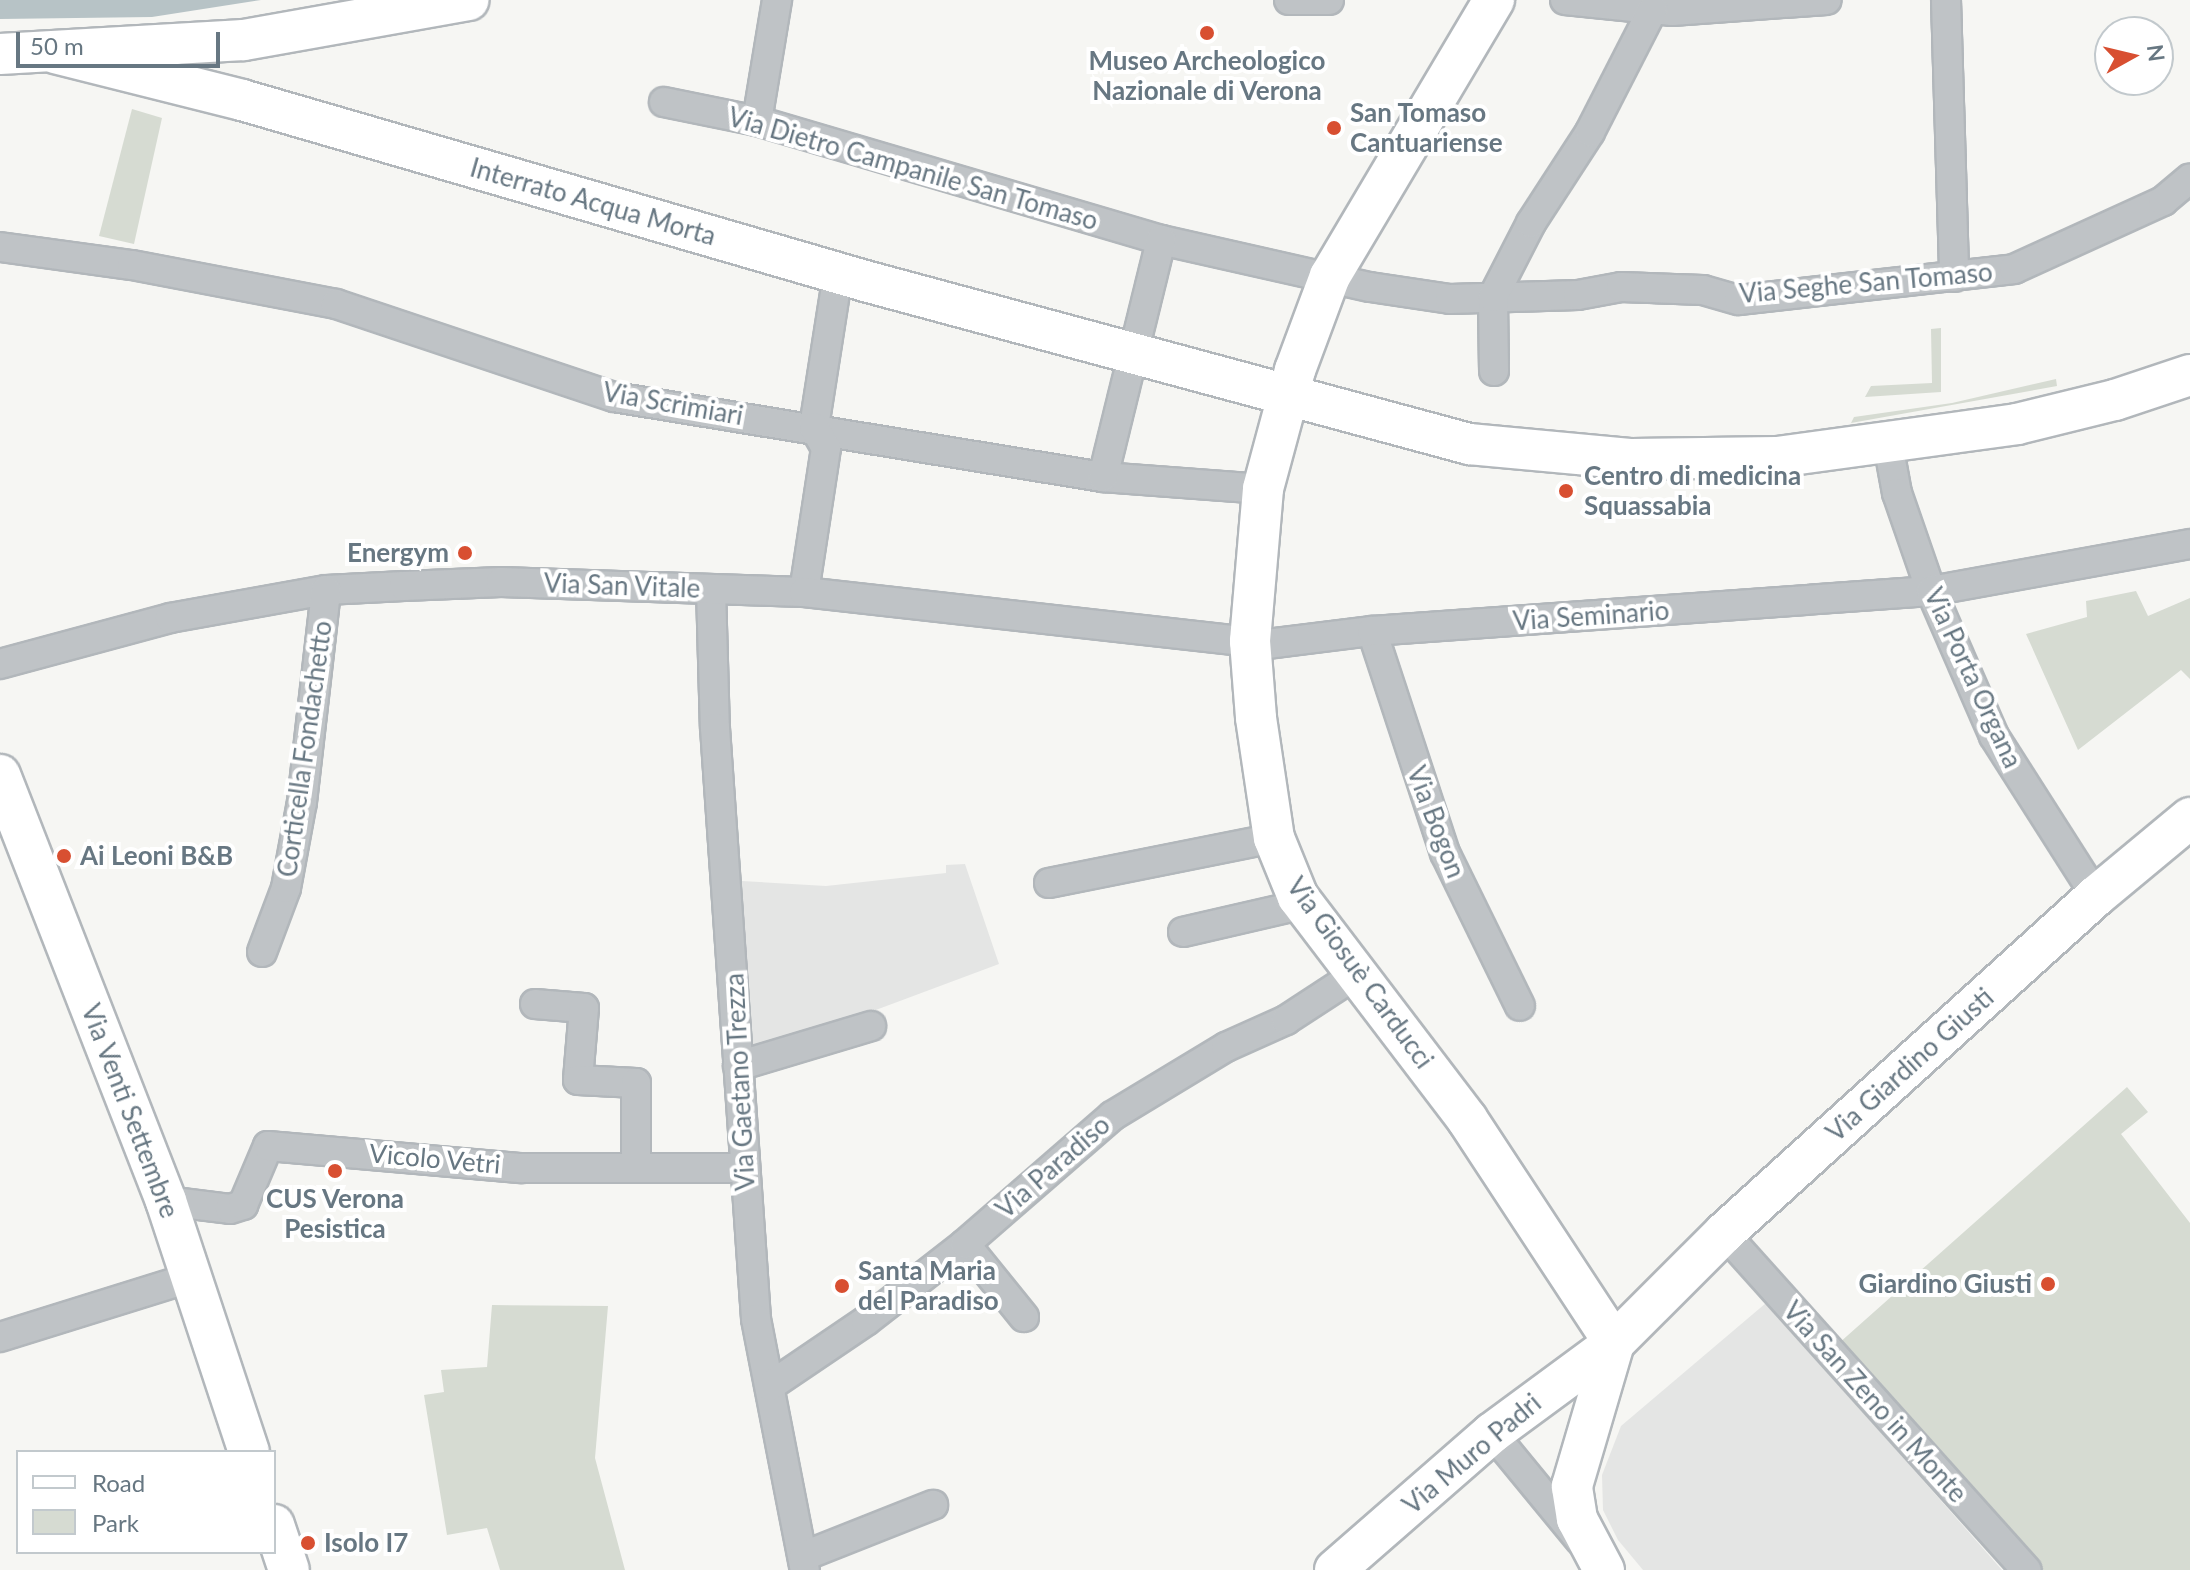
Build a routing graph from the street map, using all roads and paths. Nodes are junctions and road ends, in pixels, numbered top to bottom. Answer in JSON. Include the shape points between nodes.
{"nodes":[{"id":1,"x":468,"y":0,"type":"edge"},
{"id":2,"x":777,"y":0,"type":"edge"},
{"id":3,"x":1289,"y":0,"type":"edge"},
{"id":4,"x":1329,"y":0,"type":"edge"},
{"id":5,"x":1494,"y":0,"type":"edge"},
{"id":6,"x":1565,"y":0,"type":"edge"},
{"id":7,"x":1827,"y":0,"type":"edge"},
{"id":8,"x":1946,"y":0,"type":"edge"},
{"id":9,"x":1667,"y":7,"type":"edge"},
{"id":10,"x":244,"y":40,"type":"junction"},
{"id":11,"x":55,"y":53,"type":"junction"},
{"id":12,"x":0,"y":54,"type":"edge"},
{"id":13,"x":242,"y":100,"type":"junction"},
{"id":14,"x":664,"y":102,"type":"dead end"},
{"id":15,"x":757,"y":121,"type":"junction"},
{"id":16,"x":2190,"y":178,"type":"edge"},
{"id":17,"x":1161,"y":240,"type":"junction"},
{"id":18,"x":0,"y":247,"type":"edge"},
{"id":19,"x":838,"y":273,"type":"junction"},
{"id":20,"x":1330,"y":276,"type":"junction"},
{"id":21,"x":1954,"y":277,"type":"junction"},
{"id":22,"x":1493,"y":297,"type":"junction"},
{"id":23,"x":1130,"y":354,"type":"junction"},
{"id":24,"x":1494,"y":371,"type":"dead end"},
{"id":25,"x":2190,"y":375,"type":"edge"},
{"id":26,"x":1288,"y":395,"type":"junction"},
{"id":27,"x":814,"y":427,"type":"junction"},
{"id":28,"x":1888,"y":444,"type":"junction"},
{"id":29,"x":1103,"y":477,"type":"junction"},
{"id":30,"x":1263,"y":489,"type":"junction"},
{"id":31,"x":2190,"y":544,"type":"edge"},
{"id":32,"x":711,"y":589,"type":"junction"},
{"id":33,"x":326,"y":590,"type":"junction"},
{"id":34,"x":1931,"y":591,"type":"junction"},
{"id":35,"x":804,"y":592,"type":"junction"},
{"id":36,"x":1372,"y":631,"type":"junction"},
{"id":37,"x":1250,"y":641,"type":"junction"},
{"id":38,"x":0,"y":664,"type":"edge"},
{"id":39,"x":0,"y":775,"type":"edge"},
{"id":40,"x":2190,"y":818,"type":"edge"},
{"id":41,"x":1274,"y":838,"type":"junction"},
{"id":42,"x":1049,"y":883,"type":"dead end"},
{"id":43,"x":2096,"y":896,"type":"junction"},
{"id":44,"x":1304,"y":904,"type":"junction"},
{"id":45,"x":1183,"y":932,"type":"dead end"},
{"id":46,"x":262,"y":952,"type":"dead end"},
{"id":47,"x":1355,"y":975,"type":"junction"},
{"id":48,"x":535,"y":1004,"type":"dead end"},
{"id":49,"x":1520,"y":1006,"type":"dead end"},
{"id":50,"x":871,"y":1026,"type":"dead end"},
{"id":51,"x":738,"y":1066,"type":"junction"},
{"id":52,"x":636,"y":1168,"type":"junction"},
{"id":53,"x":744,"y":1168,"type":"junction"},
{"id":54,"x":166,"y":1201,"type":"junction"},
{"id":55,"x":1724,"y":1233,"type":"junction"},
{"id":56,"x":965,"y":1244,"type":"junction"},
{"id":57,"x":190,"y":1278,"type":"junction"},
{"id":58,"x":1024,"y":1317,"type":"dead end"},
{"id":59,"x":0,"y":1337,"type":"edge"},
{"id":60,"x":1614,"y":1343,"type":"junction"},
{"id":61,"x":770,"y":1386,"type":"junction"},
{"id":62,"x":1492,"y":1433,"type":"junction"},
{"id":63,"x":248,"y":1450,"type":"edge"},
{"id":64,"x":933,"y":1505,"type":"dead end"},
{"id":65,"x":276,"y":1531,"type":"edge"},
{"id":66,"x":804,"y":1563,"type":"edge"},
{"id":67,"x":1600,"y":1565,"type":"edge"},
{"id":68,"x":289,"y":1570,"type":"edge"},
{"id":69,"x":1335,"y":1570,"type":"edge"},
{"id":70,"x":2026,"y":1570,"type":"edge"}],
"edges":[{"from":1,"to":10,"type":"main road"},
{"from":2,"to":15,"type":"street"},
{"from":3,"to":4,"type":"street"},
{"from":5,"to":20,"type":"main road","name":"Via Giosuè Carducci"},
{"from":6,"to":9,"type":"street"},
{"from":7,"to":9,"type":"street"},
{"from":8,"to":21,"type":"street"},
{"from":9,"to":22,"type":"street","via":[[1531,223]]},
{"from":10,"to":11,"type":"main road"},
{"from":10,"to":13,"type":"main road","via":[[239,65]]},
{"from":11,"to":12,"type":"main road"},
{"from":11,"to":13,"type":"main road","name":"Interrato Acqua Morta"},
{"from":13,"to":19,"type":"main road","name":"Interrato Acqua Morta"},
{"from":14,"to":15,"type":"street","name":"Via Dietro Campanile San Tomaso"},
{"from":15,"to":17,"type":"street","name":"Via Dietro Campanile San Tomaso"},
{"from":16,"to":21,"type":"street","name":"Via Seghe San Tomaso","via":[[2163,201],[2014,269]]},
{"from":17,"to":20,"type":"street","name":"Via Dietro Campanile San Tomaso"},
{"from":17,"to":23,"type":"street"},
{"from":18,"to":27,"type":"street","name":"Via Scrimiari","via":[[132,265],[336,304],[614,397]]},
{"from":19,"to":23,"type":"main road","name":"Interrato Acqua Morta"},
{"from":19,"to":27,"type":"street"},
{"from":20,"to":22,"type":"street","name":"Via Seghe San Tomaso","via":[[1450,299]]},
{"from":20,"to":26,"type":"main road","name":"Via Giosuè Carducci"},
{"from":21,"to":22,"type":"street","name":"Via Seghe San Tomaso","via":[[1739,300],[1703,290],[1621,287],[1578,295]]},
{"from":22,"to":24,"type":"street"},
{"from":23,"to":26,"type":"main road","name":"Interrato Acqua Morta"},
{"from":23,"to":29,"type":"street"},
{"from":25,"to":28,"type":"main road","name":"Interrato Acqua Morta","via":[[2017,424]]},
{"from":26,"to":28,"type":"main road","name":"Interrato Acqua Morta","via":[[1429,437],[1561,454],[1730,459]]},
{"from":26,"to":30,"type":"main road","name":"Via Giosuè Carducci"},
{"from":27,"to":29,"type":"street","name":"Via Scrimiari"},
{"from":27,"to":35,"type":"street","via":[[826,448]]},
{"from":28,"to":34,"type":"street","name":"Via Porta Organa","via":[[1897,493]]},
{"from":29,"to":30,"type":"street","name":"Via Scrimiari"},
{"from":30,"to":37,"type":"main road","name":"Via Giosuè Carducci"},
{"from":31,"to":34,"type":"street","name":"Via Seminario"},
{"from":32,"to":33,"type":"street","name":"Via San Vitale","via":[[501,582]]},
{"from":32,"to":35,"type":"street","name":"Via San Vitale"},
{"from":32,"to":51,"type":"street","name":"Via Gaetano Trezza"},
{"from":33,"to":38,"type":"street","name":"Via San Vitale","via":[[170,618]]},
{"from":33,"to":46,"type":"street","name":"Corticella Fondachetto","via":[[302,802],[286,888]]},
{"from":34,"to":36,"type":"street","name":"Via Seminario"},
{"from":34,"to":43,"type":"street","name":"Via Porta Organa","via":[[1994,736]]},
{"from":35,"to":37,"type":"street","name":"Via San Vitale","via":[[1005,611],[1180,638]]},
{"from":36,"to":37,"type":"street","name":"Via Seminario","via":[[1267,644]]},
{"from":36,"to":49,"type":"street","name":"Via Bogon","via":[[1445,853]]},
{"from":37,"to":41,"type":"main road","name":"Via Giosuè Carducci","via":[[1263,782]]},
{"from":39,"to":54,"type":"main road","name":"Via Venti Settembre"},
{"from":40,"to":43,"type":"main road","name":"Via Giardino Giusti"},
{"from":41,"to":42,"type":"street"},
{"from":41,"to":44,"type":"main road","name":"Via Giosuè Carducci"},
{"from":43,"to":55,"type":"main road","name":"Via Giardino Giusti"},
{"from":44,"to":45,"type":"street"},
{"from":44,"to":47,"type":"main road","name":"Via Giosuè Carducci"},
{"from":47,"to":56,"type":"street","name":"Via Paradiso","via":[[1286,1020],[1226,1047],[1112,1116]]},
{"from":47,"to":60,"type":"main road","name":"Via Giosuè Carducci","via":[[1467,1119]]},
{"from":48,"to":52,"type":"street","via":[[584,1008],[578,1080],[636,1083]]},
{"from":50,"to":51,"type":"street"},
{"from":51,"to":53,"type":"street","name":"Via Gaetano Trezza"},
{"from":52,"to":53,"type":"street","name":"Vicolo Vetri"},
{"from":52,"to":54,"type":"street","name":"Vicolo Vetri","via":[[522,1168],[268,1146],[243,1205]]},
{"from":53,"to":61,"type":"street","name":"Via Gaetano Trezza","via":[[756,1319]]},
{"from":54,"to":57,"type":"main road","name":"Via Venti Settembre"},
{"from":55,"to":60,"type":"main road","name":"Via Giardino Giusti"},
{"from":55,"to":70,"type":"street","name":"Via San Zeno in Monte"},
{"from":56,"to":58,"type":"street"},
{"from":56,"to":61,"type":"street","name":"Via Paradiso"},
{"from":57,"to":59,"type":"street"},
{"from":57,"to":63,"type":"main road","name":"Via Venti Settembre"},
{"from":60,"to":62,"type":"main road","name":"Via Muro Padri"},
{"from":60,"to":67,"type":"main road","via":[[1572,1486],[1577,1519]]},
{"from":61,"to":66,"type":"street","name":"Via Gaetano Trezza"},
{"from":62,"to":67,"type":"street"},
{"from":62,"to":69,"type":"main road","name":"Via Muro Padri"},
{"from":64,"to":66,"type":"street"},
{"from":65,"to":68,"type":"main road"}]}
